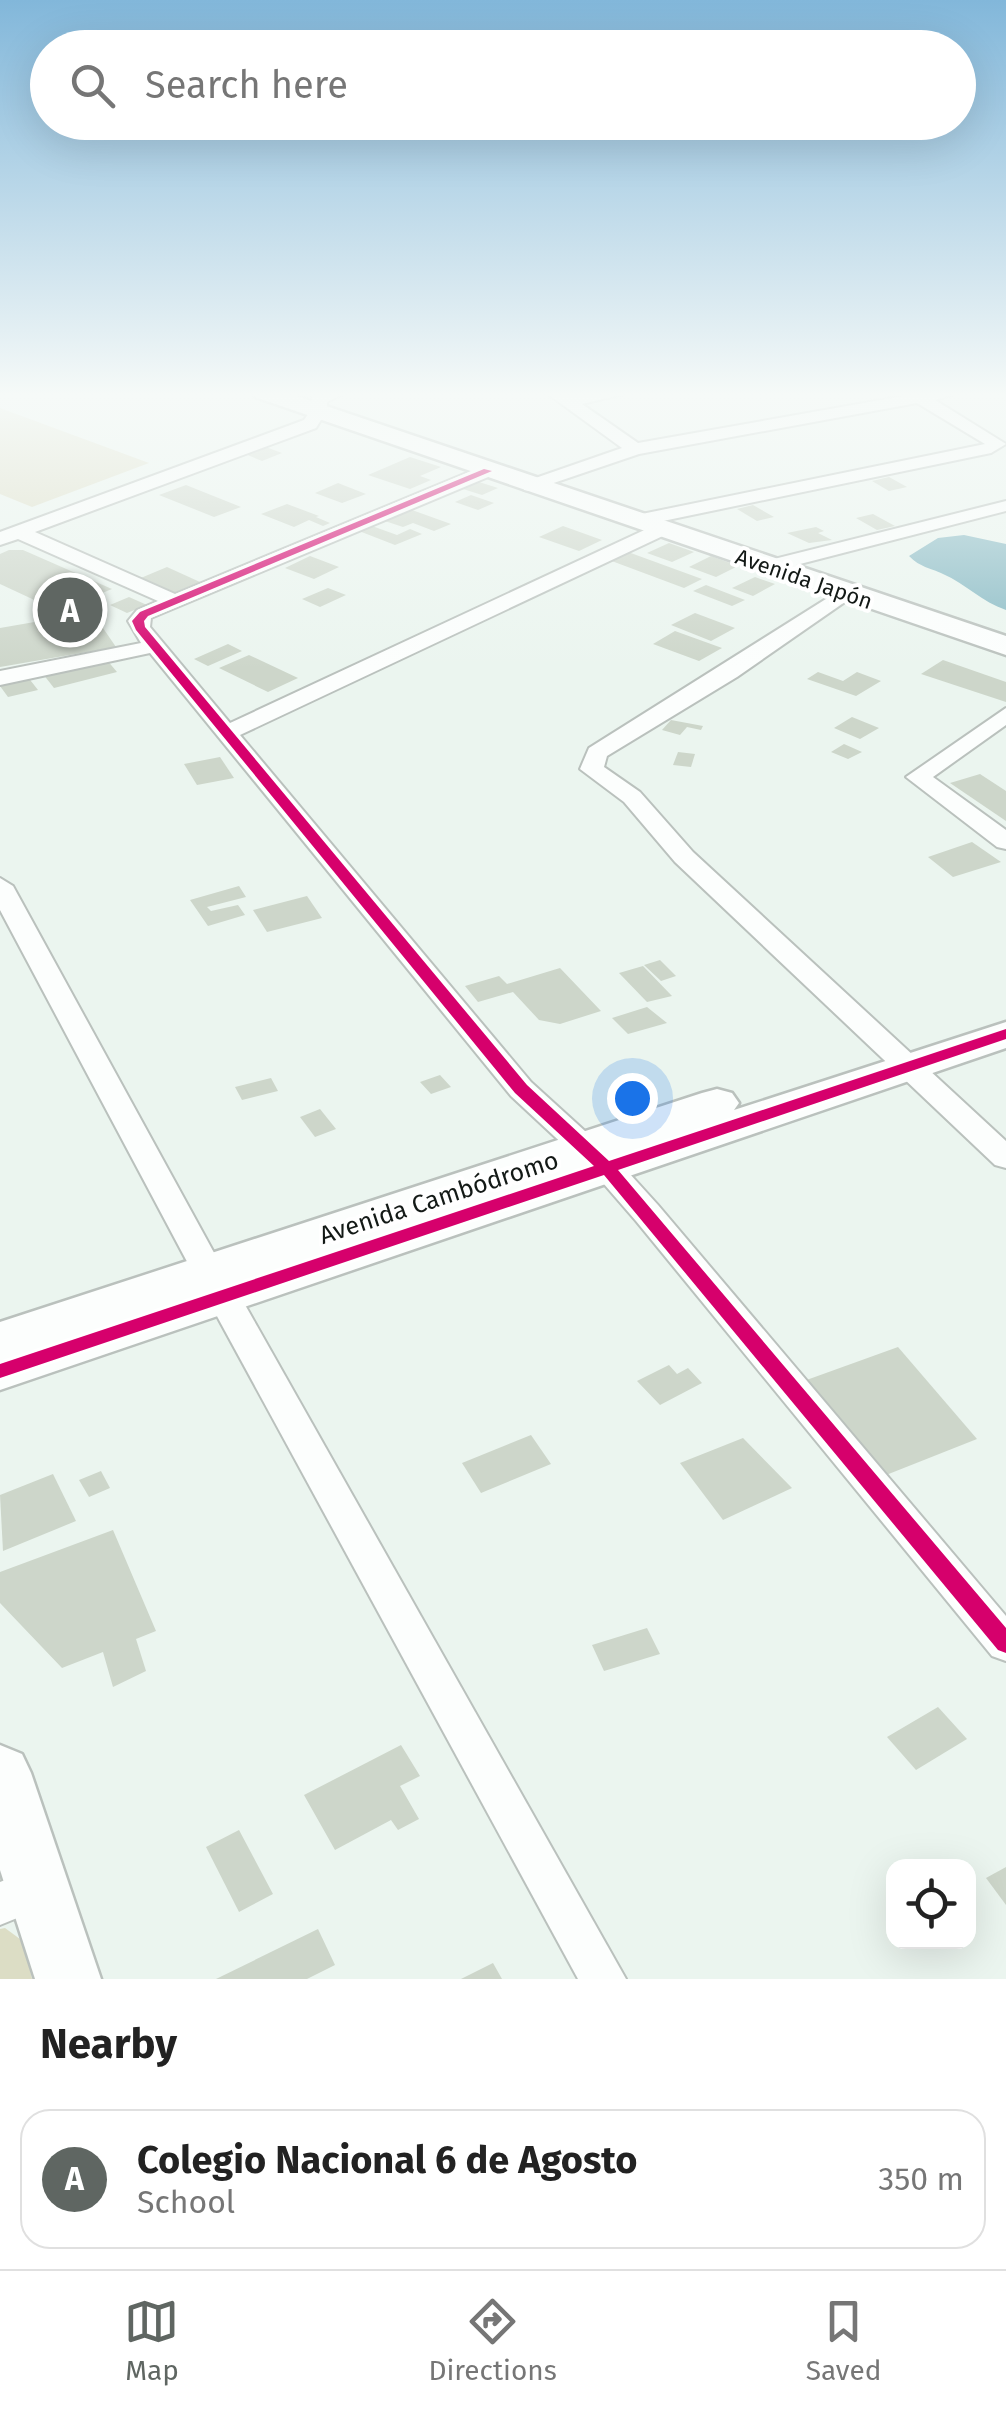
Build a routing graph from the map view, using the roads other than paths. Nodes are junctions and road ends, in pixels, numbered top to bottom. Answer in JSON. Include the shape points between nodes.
{"nodes":[{"id":1,"x":148,"y":484,"type":"edge"},
{"id":2,"x":456,"y":484,"type":"edge"},
{"id":3,"x":525,"y":484,"type":"edge"},
{"id":4,"x":535,"y":484,"type":"edge"},
{"id":5,"x":831,"y":484,"type":"edge"},
{"id":6,"x":530,"y":486,"type":"junction"},
{"id":7,"x":1004,"y":506,"type":"edge"},
{"id":8,"x":647,"y":526,"type":"junction"},
{"id":9,"x":9,"y":536,"type":"edge"},
{"id":10,"x":769,"y":566,"type":"junction"},
{"id":11,"x":845,"y":593,"type":"junction"},
{"id":12,"x":174,"y":601,"type":"junction"},
{"id":13,"x":156,"y":646,"type":"junction"},
{"id":14,"x":1006,"y":646,"type":"edge"},
{"id":15,"x":0,"y":678,"type":"edge"},
{"id":16,"x":1006,"y":715,"type":"edge"},
{"id":17,"x":226,"y":732,"type":"junction"},
{"id":18,"x":1006,"y":842,"type":"edge"},
{"id":19,"x":0,"y":886,"type":"edge"},
{"id":20,"x":1006,"y":1010,"type":"edge"},
{"id":21,"x":1006,"y":1034,"type":"edge"},
{"id":22,"x":897,"y":1058,"type":"junction"},
{"id":23,"x":596,"y":1157,"type":"junction"},
{"id":24,"x":1006,"y":1158,"type":"edge"},
{"id":25,"x":215,"y":1284,"type":"junction"},
{"id":26,"x":0,"y":1340,"type":"edge"},
{"id":27,"x":0,"y":1371,"type":"edge"},
{"id":28,"x":1006,"y":1644,"type":"edge"},
{"id":29,"x":0,"y":1773,"type":"edge"},
{"id":30,"x":19,"y":1896,"type":"edge"},
{"id":31,"x":68,"y":1979,"type":"edge"},
{"id":32,"x":603,"y":1979,"type":"edge"}],
"edges":[{"from":1,"to":9,"type":"street"},
{"from":2,"to":12,"type":"street"},
{"from":3,"to":6,"type":"street","name":"Avenida Japón"},
{"from":4,"to":6,"type":"street"},
{"from":5,"to":8,"type":"street"},
{"from":6,"to":8,"type":"street","name":"Avenida Japón"},
{"from":7,"to":10,"type":"street"},
{"from":8,"to":10,"type":"street","name":"Avenida Japón"},
{"from":8,"to":17,"type":"street"},
{"from":9,"to":12,"type":"street"},
{"from":10,"to":11,"type":"street","name":"Avenida Japón"},
{"from":11,"to":14,"type":"street","name":"Avenida Japón"},
{"from":11,"to":22,"type":"street","via":[[597,753],[592,769],[632,797],[684,857]]},
{"from":12,"to":13,"type":"street","via":[[138,622]]},
{"from":13,"to":15,"type":"street"},
{"from":13,"to":17,"type":"street"},
{"from":16,"to":18,"type":"street","via":[[918,777]]},
{"from":17,"to":23,"type":"street","via":[[521,1090]]},
{"from":19,"to":25,"type":"street"},
{"from":20,"to":22,"type":"street","name":"Avenida Cambódromo"},
{"from":21,"to":22,"type":"street","name":"Avenida Cambódromo"},
{"from":22,"to":23,"type":"street","name":"Avenida Cambódromo"},
{"from":22,"to":24,"type":"street"},
{"from":23,"to":25,"type":"street","name":"Avenida Cambódromo"},
{"from":23,"to":28,"type":"street"},
{"from":25,"to":26,"type":"street","name":"Avenida Cambódromo"},
{"from":25,"to":27,"type":"street","name":"Avenida Cambódromo"},
{"from":25,"to":32,"type":"street"},
{"from":29,"to":30,"type":"street"},
{"from":30,"to":31,"type":"street"}]}
